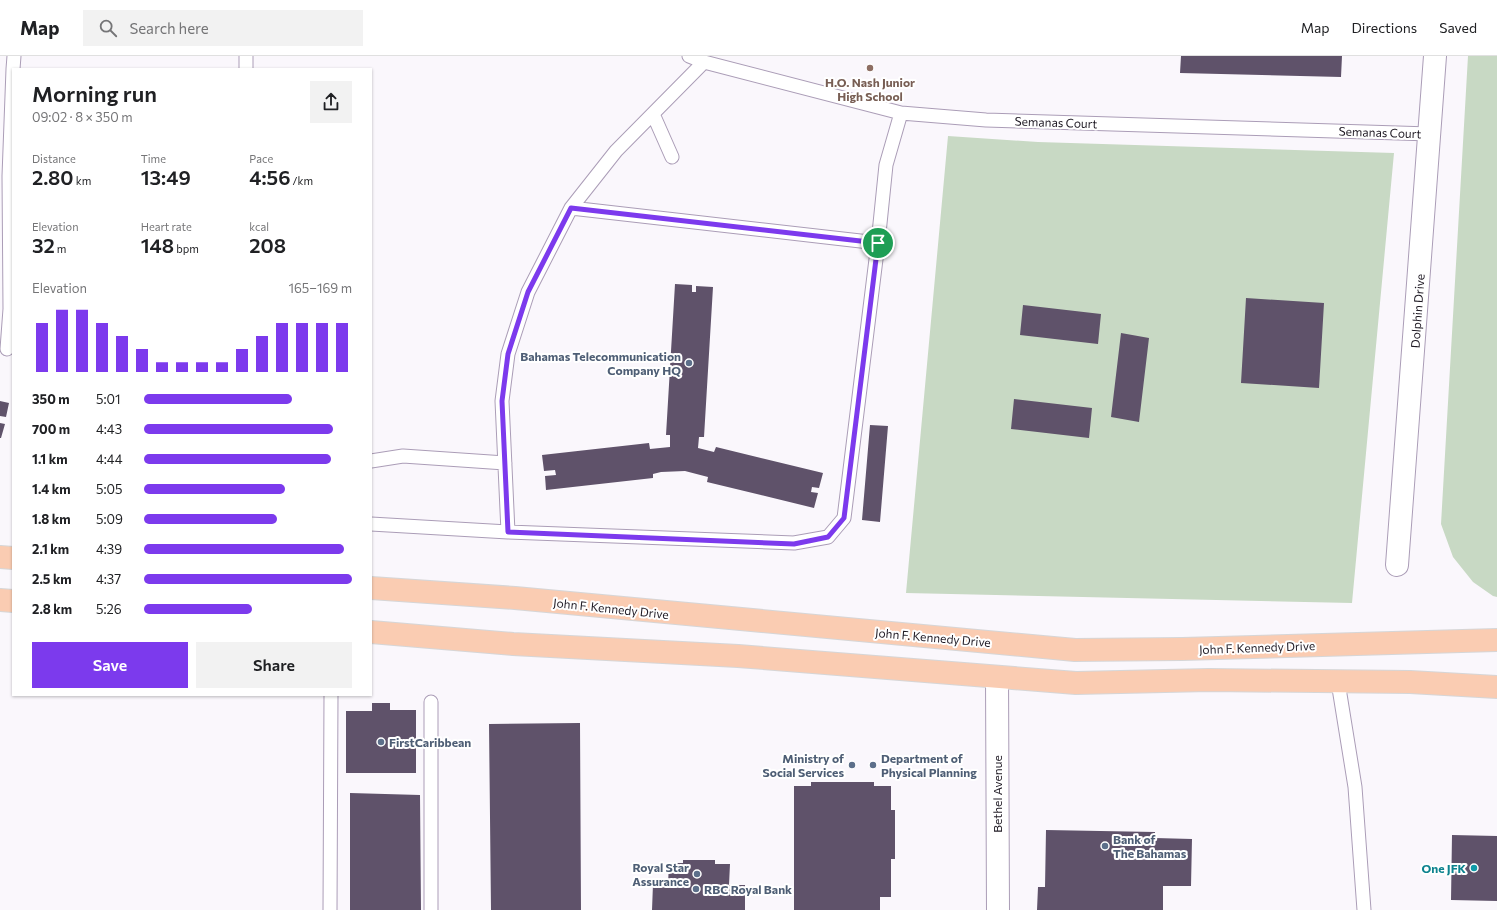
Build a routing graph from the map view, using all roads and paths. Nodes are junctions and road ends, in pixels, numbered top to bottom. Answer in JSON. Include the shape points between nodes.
{"nodes":[{"id":1,"x":14,"y":56,"type":"edge"},
{"id":2,"x":246,"y":56,"type":"edge"},
{"id":3,"x":689,"y":56,"type":"edge"},
{"id":4,"x":1435,"y":56,"type":"edge"},
{"id":5,"x":704,"y":62,"type":"junction"},
{"id":6,"x":13,"y":68,"type":"edge"},
{"id":7,"x":246,"y":68,"type":"edge"},
{"id":8,"x":12,"y":77,"type":"edge"},
{"id":9,"x":8,"y":107,"type":"edge"},
{"id":10,"x":901,"y":113,"type":"junction"},
{"id":11,"x":654,"y":114,"type":"junction"},
{"id":12,"x":1430,"y":134,"type":"junction"},
{"id":13,"x":672,"y":157,"type":"dead end"},
{"id":14,"x":4,"y":176,"type":"edge"},
{"id":15,"x":571,"y":208,"type":"junction"},
{"id":16,"x":878,"y":243,"type":"junction"},
{"id":17,"x":7,"y":349,"type":"edge"},
{"id":18,"x":372,"y":461,"type":"edge"},
{"id":19,"x":505,"y":463,"type":"junction"},
{"id":20,"x":372,"y":524,"type":"edge"},
{"id":21,"x":508,"y":532,"type":"junction"},
{"id":22,"x":0,"y":557,"type":"edge"},
{"id":23,"x":12,"y":558,"type":"edge"},
{"id":24,"x":1397,"y":565,"type":"dead end"},
{"id":25,"x":372,"y":588,"type":"edge"},
{"id":26,"x":0,"y":600,"type":"edge"},
{"id":27,"x":12,"y":601,"type":"edge"},
{"id":28,"x":372,"y":632,"type":"edge"},
{"id":29,"x":1497,"y":640,"type":"edge"},
{"id":30,"x":997,"y":677,"type":"junction"},
{"id":31,"x":1338,"y":682,"type":"junction"},
{"id":32,"x":1497,"y":687,"type":"edge"},
{"id":33,"x":331,"y":696,"type":"edge"},
{"id":34,"x":432,"y":702,"type":"dead end"},
{"id":35,"x":330,"y":910,"type":"edge"},
{"id":36,"x":432,"y":910,"type":"edge"},
{"id":37,"x":998,"y":910,"type":"edge"},
{"id":38,"x":1364,"y":910,"type":"edge"}],
"edges":[{"from":1,"to":6,"type":"lane"},
{"from":2,"to":7,"type":"lane"},
{"from":3,"to":5,"type":"lane","name":"Semanas Court"},
{"from":4,"to":12,"type":"street","name":"Dolphin Drive"},
{"from":5,"to":10,"type":"lane","name":"Semanas Court"},
{"from":5,"to":11,"type":"lane"},
{"from":8,"to":9,"type":"lane"},
{"from":9,"to":14,"type":"lane"},
{"from":10,"to":12,"type":"lane","name":"Semanas Court","via":[[986,120]]},
{"from":10,"to":16,"type":"lane","via":[[886,165]]},
{"from":11,"to":13,"type":"lane"},
{"from":11,"to":15,"type":"lane","via":[[616,151]]},
{"from":12,"to":24,"type":"street","name":"Dolphin Drive"},
{"from":14,"to":17,"type":"lane","via":[[10,309]]},
{"from":15,"to":16,"type":"lane"},
{"from":15,"to":19,"type":"lane","via":[[528,292],[508,354],[502,401]]},
{"from":16,"to":21,"type":"lane","via":[[844,518],[828,537],[794,544]]},
{"from":18,"to":19,"type":"lane","via":[[403,456]]},
{"from":19,"to":21,"type":"lane"},
{"from":20,"to":21,"type":"lane"},
{"from":22,"to":23,"type":"highway"},
{"from":25,"to":29,"type":"highway","name":"John F. Kennedy Drive","via":[[515,598],[1075,650]]},
{"from":26,"to":27,"type":"highway"},
{"from":28,"to":30,"type":"highway","via":[[513,644],[738,656]]},
{"from":30,"to":31,"type":"highway","via":[[1076,683],[1209,680]]},
{"from":30,"to":37,"type":"street","name":"Bethel Avenue"},
{"from":31,"to":32,"type":"highway","via":[[1410,682]]},
{"from":31,"to":38,"type":"lane","via":[[1355,787]]},
{"from":33,"to":35,"type":"lane"},
{"from":34,"to":36,"type":"lane"}]}
